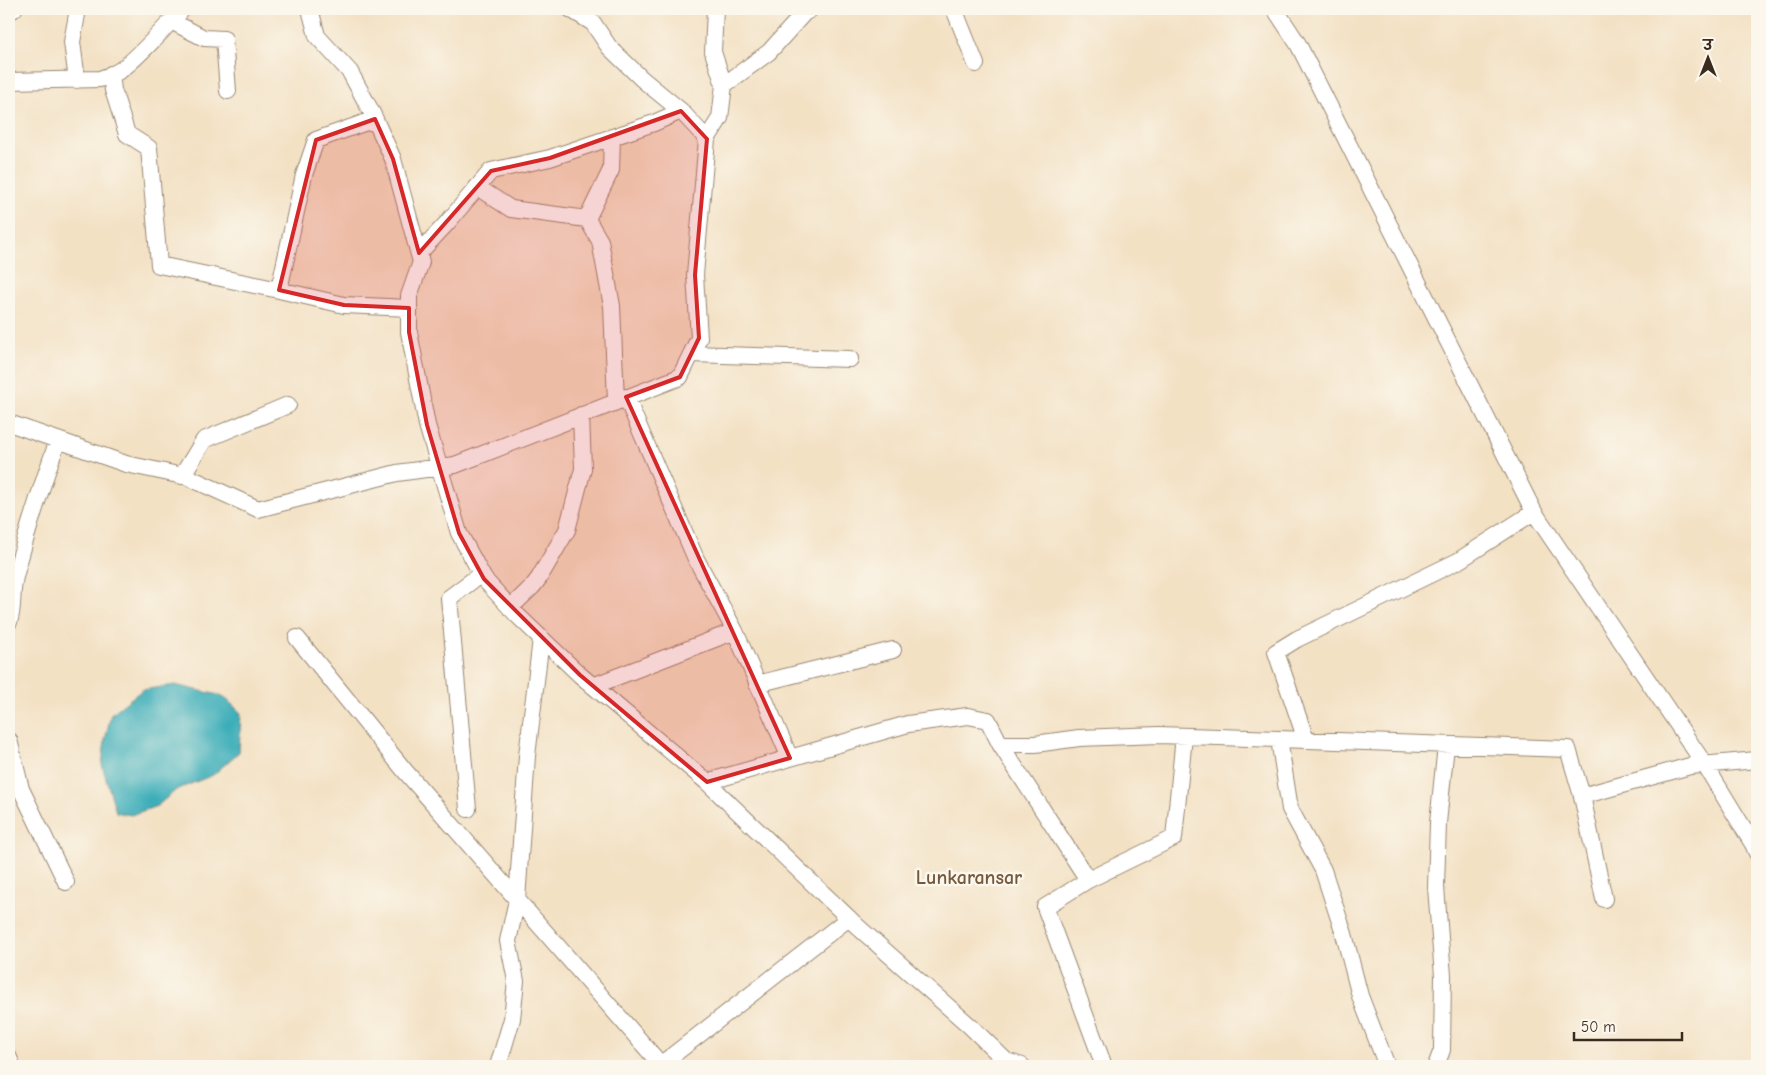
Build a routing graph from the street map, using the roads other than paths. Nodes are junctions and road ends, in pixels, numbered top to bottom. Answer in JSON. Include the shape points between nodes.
{"nodes":[{"id":1,"x":14,"y":9,"type":"edge"},
{"id":2,"x":78,"y":9,"type":"edge"},
{"id":3,"x":310,"y":9,"type":"edge"},
{"id":4,"x":570,"y":9,"type":"edge"},
{"id":5,"x":715,"y":9,"type":"edge"},
{"id":6,"x":811,"y":9,"type":"edge"},
{"id":7,"x":954,"y":9,"type":"edge"},
{"id":8,"x":1276,"y":9,"type":"edge"},
{"id":9,"x":9,"y":12,"type":"edge"},
{"id":10,"x":175,"y":15,"type":"edge"},
{"id":11,"x":976,"y":64,"type":"dead end"},
{"id":12,"x":111,"y":74,"type":"junction"},
{"id":13,"x":77,"y":80,"type":"junction"},
{"id":14,"x":9,"y":81,"type":"edge"},
{"id":15,"x":724,"y":85,"type":"junction"},
{"id":16,"x":228,"y":91,"type":"dead end"},
{"id":17,"x":681,"y":111,"type":"junction"},
{"id":18,"x":375,"y":120,"type":"junction"},
{"id":19,"x":612,"y":137,"type":"junction"},
{"id":20,"x":707,"y":140,"type":"junction"},
{"id":21,"x":477,"y":187,"type":"junction"},
{"id":22,"x":587,"y":219,"type":"junction"},
{"id":23,"x":419,"y":253,"type":"junction"},
{"id":24,"x":279,"y":290,"type":"junction"},
{"id":25,"x":409,"y":308,"type":"junction"},
{"id":26,"x":691,"y":354,"type":"junction"},
{"id":27,"x":850,"y":359,"type":"dead end"},
{"id":28,"x":621,"y":399,"type":"junction"},
{"id":29,"x":288,"y":405,"type":"dead end"},
{"id":30,"x":581,"y":415,"type":"junction"},
{"id":31,"x":9,"y":423,"type":"edge"},
{"id":32,"x":58,"y":440,"type":"junction"},
{"id":33,"x":440,"y":467,"type":"junction"},
{"id":34,"x":182,"y":476,"type":"junction"},
{"id":35,"x":1534,"y":512,"type":"junction"},
{"id":36,"x":481,"y":574,"type":"junction"},
{"id":37,"x":510,"y":608,"type":"junction"},
{"id":38,"x":9,"y":622,"type":"edge"},
{"id":39,"x":735,"y":631,"type":"junction"},
{"id":40,"x":297,"y":638,"type":"dead end"},
{"id":41,"x":542,"y":638,"type":"junction"},
{"id":42,"x":893,"y":650,"type":"dead end"},
{"id":43,"x":757,"y":684,"type":"junction"},
{"id":44,"x":593,"y":686,"type":"junction"},
{"id":45,"x":1184,"y":736,"type":"junction"},
{"id":46,"x":1279,"y":739,"type":"junction"},
{"id":47,"x":9,"y":740,"type":"edge"},
{"id":48,"x":1306,"y":740,"type":"junction"},
{"id":49,"x":1000,"y":744,"type":"junction"},
{"id":50,"x":1446,"y":745,"type":"junction"},
{"id":51,"x":790,"y":758,"type":"junction"},
{"id":52,"x":1757,"y":760,"type":"edge"},
{"id":53,"x":1705,"y":765,"type":"junction"},
{"id":54,"x":707,"y":782,"type":"junction"},
{"id":55,"x":1582,"y":796,"type":"junction"},
{"id":56,"x":468,"y":809,"type":"dead end"},
{"id":57,"x":1757,"y":853,"type":"edge"},
{"id":58,"x":1088,"y":880,"type":"junction"},
{"id":59,"x":66,"y":882,"type":"dead end"},
{"id":60,"x":1604,"y":899,"type":"dead end"},
{"id":61,"x":517,"y":900,"type":"junction"},
{"id":62,"x":849,"y":918,"type":"junction"},
{"id":63,"x":993,"y":1048,"type":"junction"},
{"id":64,"x":9,"y":1058,"type":"edge"},
{"id":65,"x":12,"y":1066,"type":"edge"},
{"id":66,"x":498,"y":1066,"type":"edge"},
{"id":67,"x":661,"y":1066,"type":"edge"},
{"id":68,"x":994,"y":1066,"type":"edge"},
{"id":69,"x":1022,"y":1066,"type":"edge"},
{"id":70,"x":1104,"y":1066,"type":"edge"},
{"id":71,"x":1387,"y":1066,"type":"edge"},
{"id":72,"x":1436,"y":1066,"type":"edge"}],
"edges":[{"from":1,"to":9,"type":"street"},
{"from":2,"to":13,"type":"street","via":[[72,42]]},
{"from":3,"to":18,"type":"street","via":[[317,36],[350,72]]},
{"from":4,"to":17,"type":"street","via":[[593,23],[609,47]]},
{"from":5,"to":15,"type":"street","via":[[713,52]]},
{"from":6,"to":15,"type":"street","via":[[769,52]]},
{"from":7,"to":11,"type":"street"},
{"from":8,"to":35,"type":"street","via":[[1298,44]]},
{"from":10,"to":12,"type":"street","via":[[120,70]]},
{"from":10,"to":16,"type":"street","via":[[204,38],[224,39]]},
{"from":12,"to":13,"type":"street","via":[[100,79]]},
{"from":12,"to":24,"type":"street","via":[[127,134],[149,148],[159,265]]},
{"from":13,"to":14,"type":"street"},
{"from":15,"to":20,"type":"street","via":[[720,118]]},
{"from":17,"to":19,"type":"street"},
{"from":17,"to":20,"type":"street"},
{"from":18,"to":23,"type":"street","via":[[392,159]]},
{"from":18,"to":24,"type":"street","via":[[316,140],[304,175]]},
{"from":19,"to":21,"type":"street","via":[[550,158],[491,171]]},
{"from":19,"to":22,"type":"street","via":[[610,170]]},
{"from":20,"to":26,"type":"street","via":[[695,275],[699,338]]},
{"from":21,"to":22,"type":"street","via":[[511,209]]},
{"from":21,"to":23,"type":"street"},
{"from":22,"to":28,"type":"street","via":[[600,241],[612,306]]},
{"from":23,"to":25,"type":"street","via":[[421,262],[409,296]]},
{"from":24,"to":25,"type":"street","via":[[344,306]]},
{"from":25,"to":33,"type":"street","via":[[409,332],[427,425]]},
{"from":26,"to":27,"type":"street"},
{"from":26,"to":28,"type":"street","via":[[680,378]]},
{"from":28,"to":30,"type":"street"},
{"from":28,"to":39,"type":"street","via":[[696,559]]},
{"from":29,"to":34,"type":"street","via":[[204,440]]},
{"from":30,"to":33,"type":"street","via":[[455,465]]},
{"from":30,"to":37,"type":"street","via":[[582,469],[567,530],[539,578]]},
{"from":31,"to":32,"type":"street"},
{"from":32,"to":34,"type":"street","via":[[126,464]]},
{"from":32,"to":38,"type":"street","via":[[29,524],[14,580]]},
{"from":33,"to":34,"type":"street","via":[[397,473],[258,509]]},
{"from":33,"to":36,"type":"street","via":[[459,533]]},
{"from":35,"to":48,"type":"street","via":[[1458,561],[1276,652]]},
{"from":35,"to":53,"type":"street"},
{"from":36,"to":37,"type":"street"},
{"from":36,"to":56,"type":"street","via":[[449,598]]},
{"from":37,"to":41,"type":"street"},
{"from":39,"to":43,"type":"street"},
{"from":39,"to":44,"type":"street"},
{"from":40,"to":61,"type":"street","via":[[404,771]]},
{"from":41,"to":44,"type":"street"},
{"from":41,"to":61,"type":"street","via":[[527,756]]},
{"from":42,"to":43,"type":"street"},
{"from":43,"to":51,"type":"street"},
{"from":44,"to":54,"type":"street"},
{"from":45,"to":46,"type":"street"},
{"from":45,"to":49,"type":"street","via":[[1079,738],[1035,744]]},
{"from":45,"to":58,"type":"street","via":[[1174,838]]},
{"from":46,"to":48,"type":"street"},
{"from":46,"to":71,"type":"street","via":[[1290,809],[1323,870],[1360,996]]},
{"from":47,"to":59,"type":"street","via":[[20,789]]},
{"from":48,"to":50,"type":"street"},
{"from":49,"to":51,"type":"street","via":[[988,720],[968,716],[908,724]]},
{"from":49,"to":58,"type":"street"},
{"from":50,"to":55,"type":"street","via":[[1568,749]]},
{"from":50,"to":72,"type":"street","via":[[1438,823],[1436,887],[1443,976],[1442,1050]]},
{"from":51,"to":54,"type":"street"},
{"from":52,"to":53,"type":"street"},
{"from":53,"to":55,"type":"street","via":[[1690,766]]},
{"from":53,"to":57,"type":"street"},
{"from":54,"to":62,"type":"street"},
{"from":55,"to":60,"type":"street"},
{"from":58,"to":70,"type":"street","via":[[1045,907]]},
{"from":61,"to":66,"type":"street","via":[[508,941],[516,981],[512,1019]]},
{"from":61,"to":67,"type":"street"},
{"from":62,"to":63,"type":"street"},
{"from":62,"to":67,"type":"street"},
{"from":63,"to":68,"type":"street"},
{"from":63,"to":69,"type":"street","via":[[1006,1061]]},
{"from":64,"to":65,"type":"street"}]}
